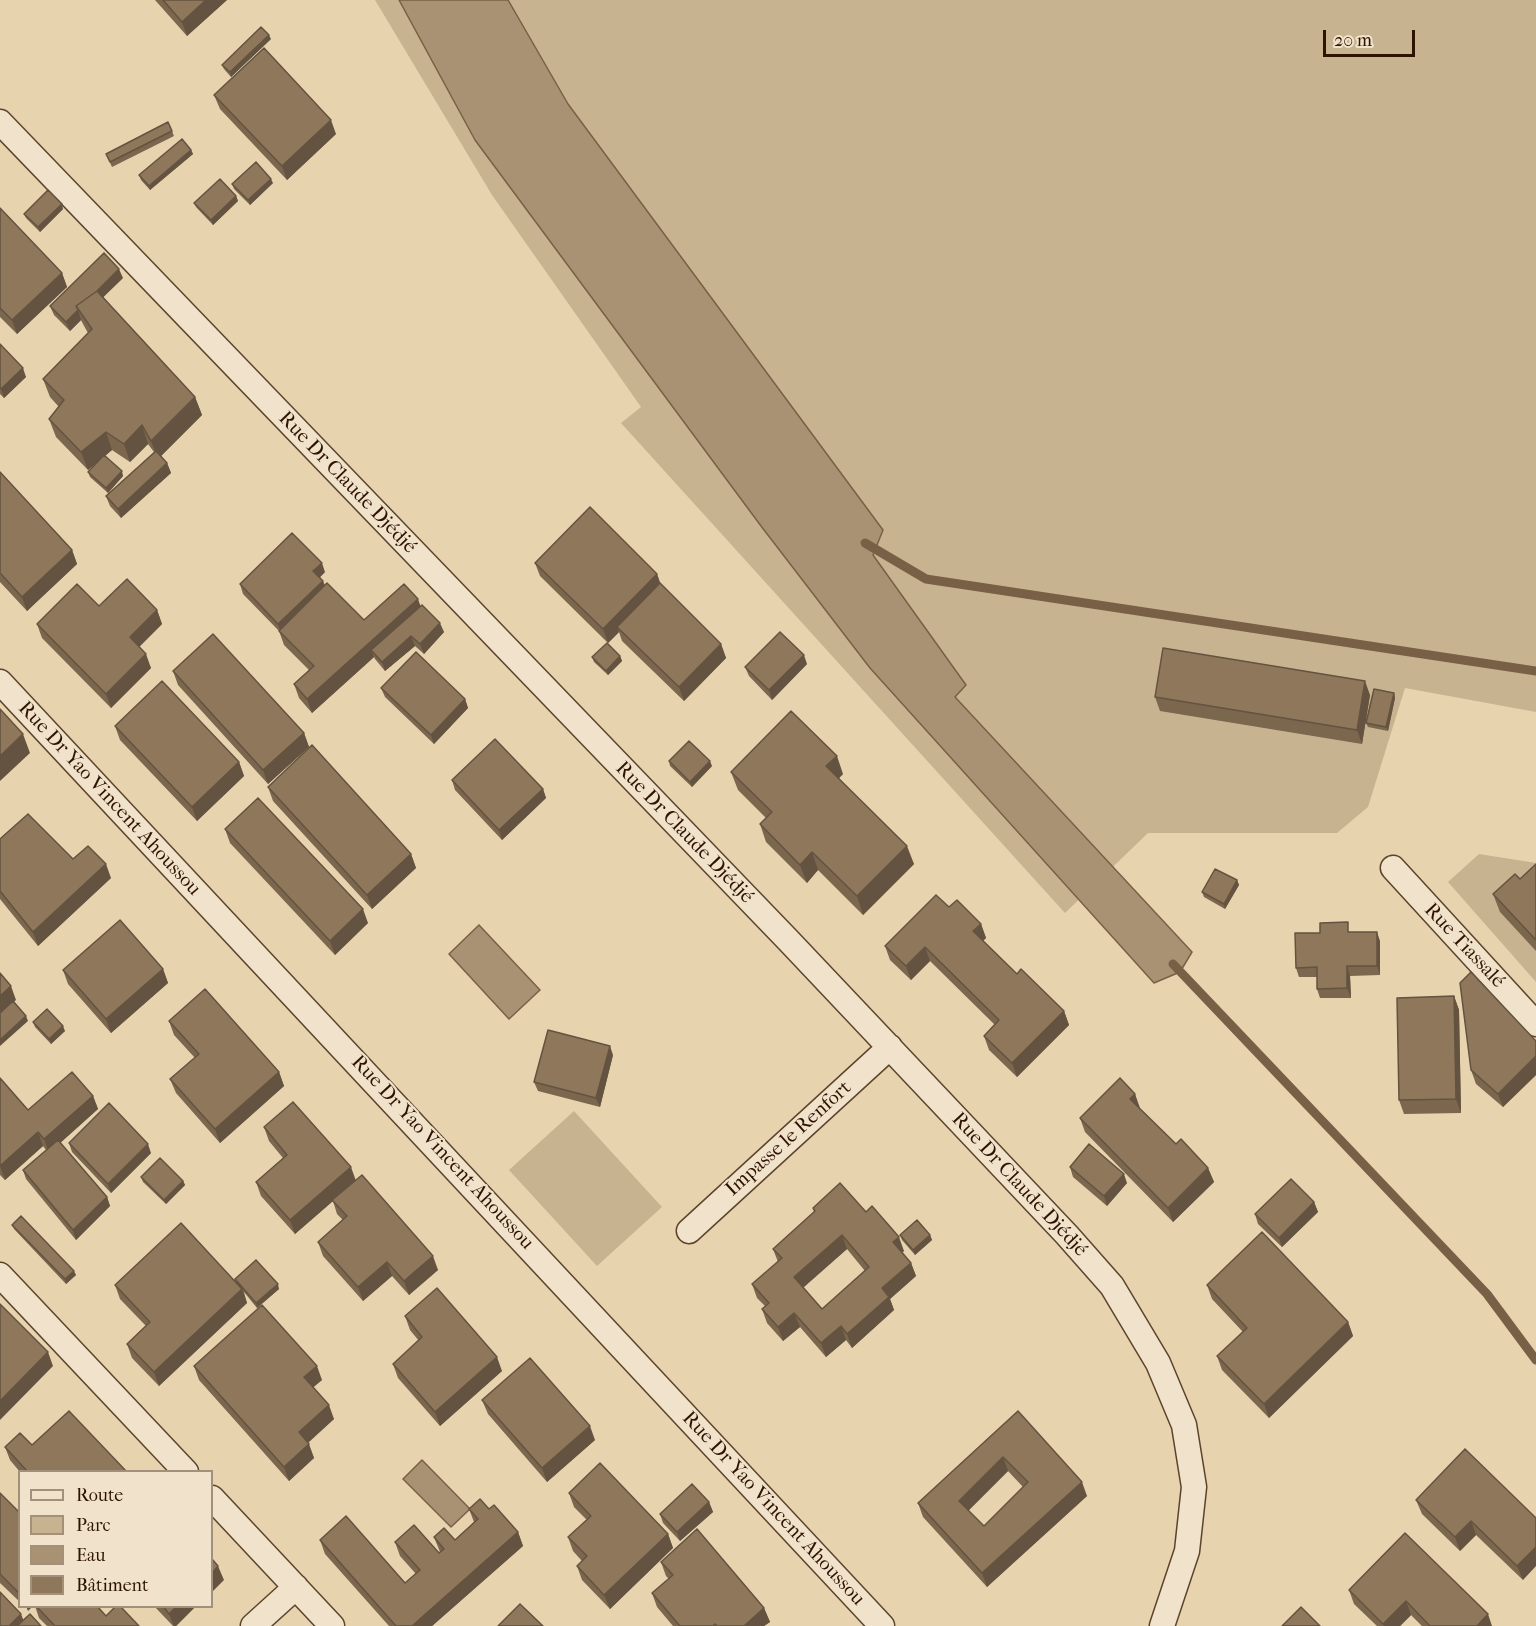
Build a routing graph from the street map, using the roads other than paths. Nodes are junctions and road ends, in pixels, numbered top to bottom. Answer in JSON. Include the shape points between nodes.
{"nodes":[{"id":1,"x":0,"y":122,"type":"edge"},
{"id":2,"x":0,"y":682,"type":"edge"},
{"id":3,"x":1393,"y":868,"type":"dead end"},
{"id":4,"x":1536,"y":1024,"type":"edge"},
{"id":5,"x":890,"y":1047,"type":"junction"},
{"id":6,"x":689,"y":1231,"type":"dead end"},
{"id":7,"x":0,"y":1275,"type":"edge"},
{"id":8,"x":184,"y":1470,"type":"edge"},
{"id":9,"x":213,"y":1499,"type":"edge"},
{"id":10,"x":296,"y":1587,"type":"junction"},
{"id":11,"x":253,"y":1626,"type":"edge"},
{"id":12,"x":332,"y":1626,"type":"edge"},
{"id":13,"x":882,"y":1626,"type":"edge"},
{"id":14,"x":1162,"y":1626,"type":"edge"}],
"edges":[{"from":1,"to":5,"type":"street","name":"Rue Dr Claude Djédjé"},
{"from":2,"to":13,"type":"street","name":"Rue Dr Yao Vincent Ahoussou"},
{"from":3,"to":4,"type":"street","name":"Rue Tiassalé"},
{"from":5,"to":6,"type":"street","name":"Impasse le Renfort"},
{"from":5,"to":14,"type":"street","name":"Rue Dr Claude Djédjé","via":[[1112,1286],[1158,1363],[1184,1425],[1194,1487],[1187,1551]]},
{"from":7,"to":8,"type":"street"},
{"from":9,"to":10,"type":"street"},
{"from":10,"to":11,"type":"street"},
{"from":10,"to":12,"type":"street"}]}
